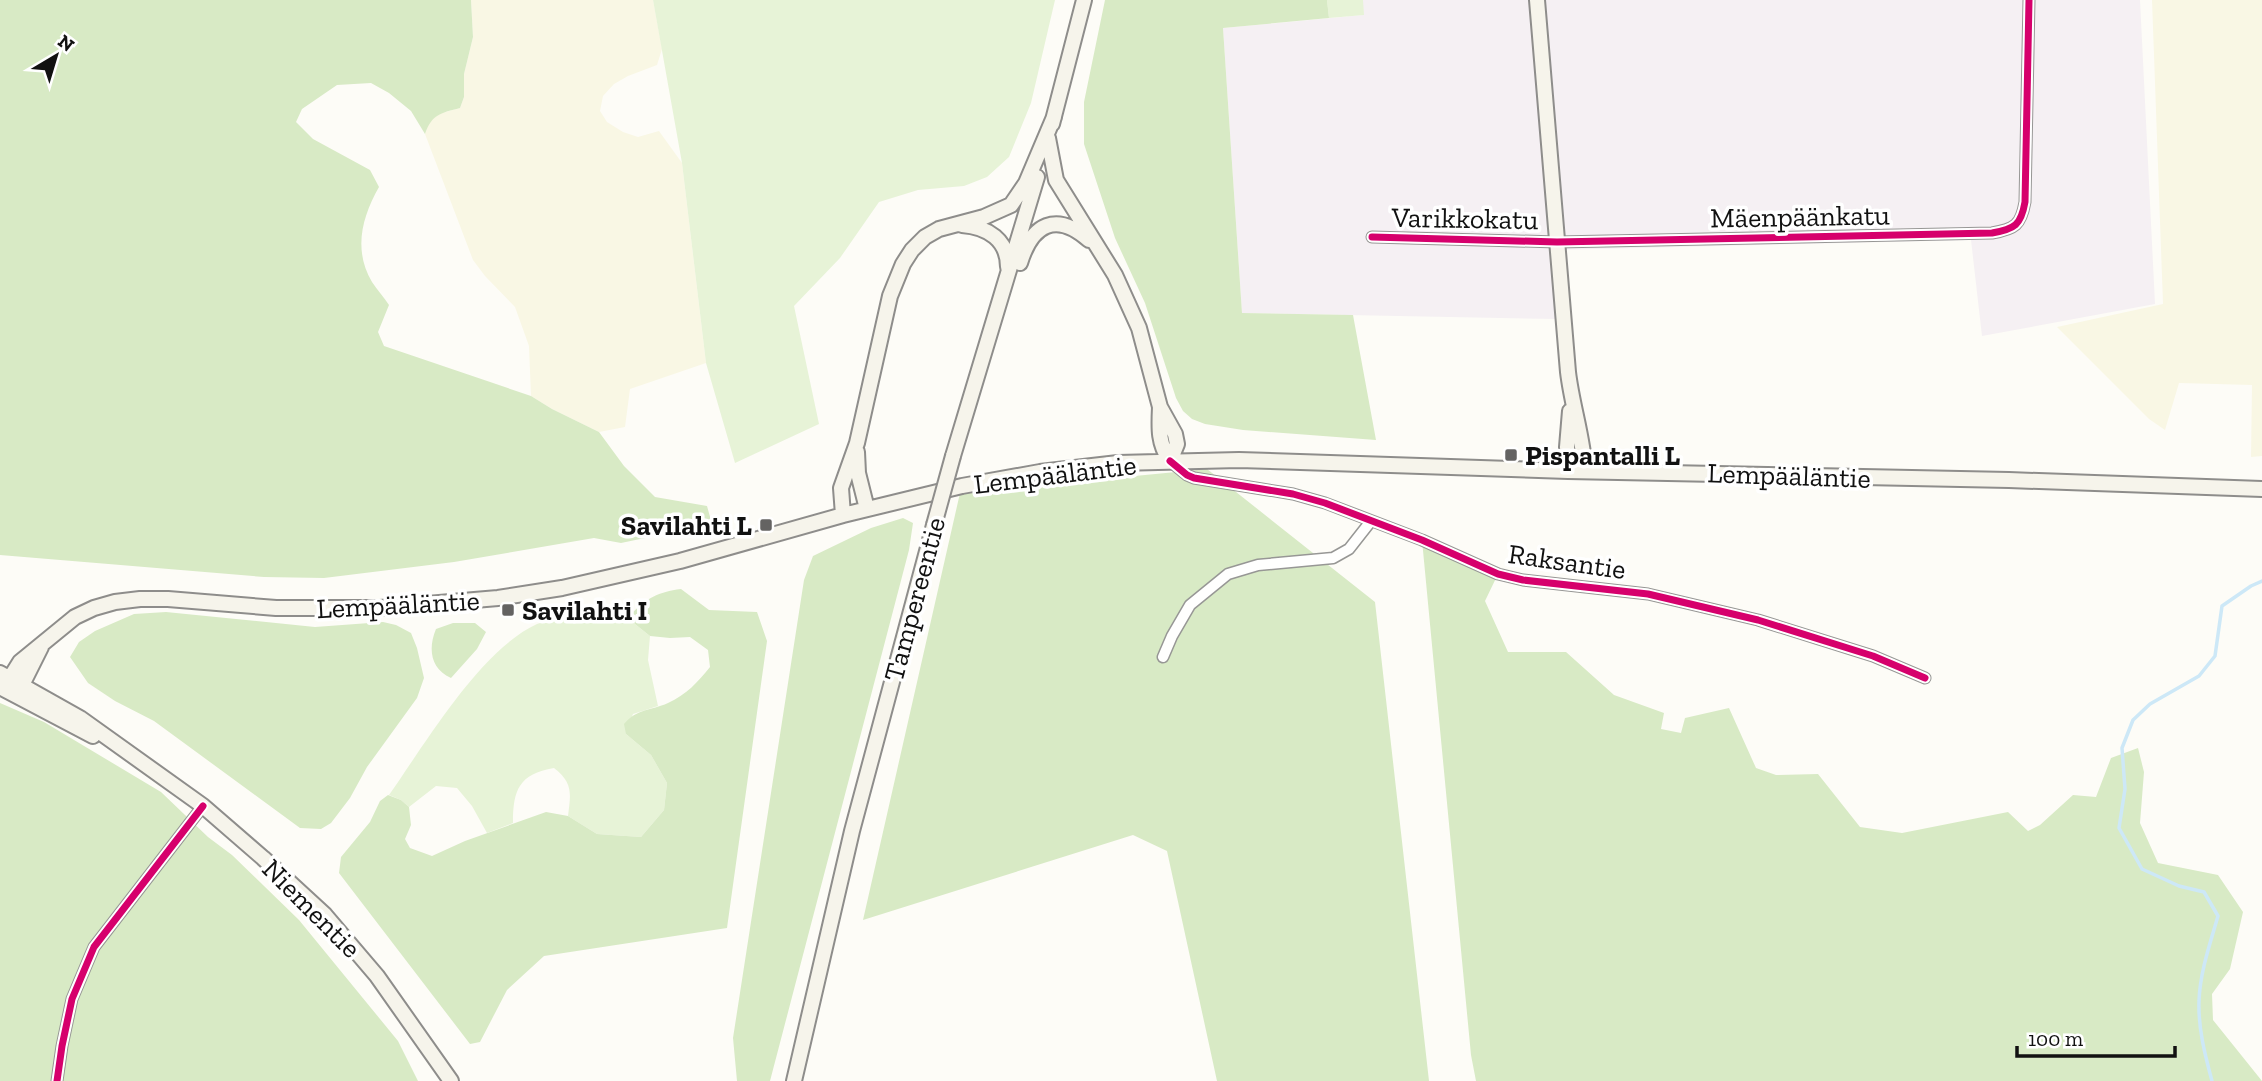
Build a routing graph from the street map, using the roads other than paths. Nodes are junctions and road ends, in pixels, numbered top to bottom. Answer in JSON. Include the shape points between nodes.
{"nodes":[{"id":1,"x":1084,"y":0,"type":"edge"},
{"id":2,"x":1537,"y":0,"type":"edge"},
{"id":3,"x":2029,"y":0,"type":"edge"},
{"id":4,"x":1054,"y":117,"type":"junction"},
{"id":5,"x":1048,"y":138,"type":"junction"},
{"id":6,"x":954,"y":224,"type":"junction"},
{"id":7,"x":1372,"y":237,"type":"dead end"},
{"id":8,"x":1557,"y":242,"type":"junction"},
{"id":9,"x":1104,"y":256,"type":"junction"},
{"id":10,"x":1007,"y":279,"type":"junction"},
{"id":11,"x":991,"y":331,"type":"junction"},
{"id":12,"x":1571,"y":399,"type":"junction"},
{"id":13,"x":857,"y":443,"type":"junction"},
{"id":14,"x":1170,"y":461,"type":"junction"},
{"id":15,"x":1568,"y":471,"type":"junction"},
{"id":16,"x":1585,"y":471,"type":"junction"},
{"id":17,"x":2262,"y":489,"type":"edge"},
{"id":18,"x":867,"y":509,"type":"junction"},
{"id":19,"x":843,"y":515,"type":"junction"},
{"id":20,"x":1371,"y":521,"type":"junction"},
{"id":21,"x":1163,"y":657,"type":"dead end"},
{"id":22,"x":1925,"y":678,"type":"dead end"},
{"id":23,"x":9,"y":683,"type":"edge"},
{"id":24,"x":203,"y":806,"type":"junction"},
{"id":25,"x":57,"y":1081,"type":"edge"},
{"id":26,"x":451,"y":1081,"type":"edge"},
{"id":27,"x":794,"y":1081,"type":"edge"}],
"edges":[{"from":1,"to":4,"type":"main road","name":"Tampereentie"},
{"from":2,"to":8,"type":"main road"},
{"from":3,"to":8,"type":"street","name":"Mäenpäänkatu","via":[[2025,202],[2017,224],[2007,230]]},
{"from":4,"to":5,"type":"main road","name":"Tampereentie"},
{"from":4,"to":6,"type":"main road","via":[[1016,200],[996,213]]},
{"from":5,"to":9,"type":"main road","via":[[1056,180]]},
{"from":5,"to":10,"type":"main road","name":"Tampereentie"},
{"from":6,"to":10,"type":"main road","via":[[984,229],[996,237],[1007,254]]},
{"from":6,"to":13,"type":"main road","via":[[925,237],[903,264],[890,296]]},
{"from":7,"to":8,"type":"street","name":"Varikkokatu"},
{"from":8,"to":12,"type":"main road"},
{"from":9,"to":11,"type":"main road","via":[[1076,229],[1056,223],[1041,229],[1026,248],[1012,292]]},
{"from":9,"to":14,"type":"main road","via":[[1139,328],[1160,407],[1175,434],[1177,444]]},
{"from":10,"to":11,"type":"main road","name":"Tampereentie"},
{"from":11,"to":27,"type":"main road","name":"Tampereentie","bridge":true,"via":[[852,831]]},
{"from":12,"to":15,"type":"main road"},
{"from":12,"to":16,"type":"main road"},
{"from":13,"to":18,"type":"main road","via":[[858,473]]},
{"from":13,"to":19,"type":"main road","via":[[841,488]]},
{"from":14,"to":15,"type":"main road","name":"Lempääläntie"},
{"from":14,"to":18,"type":"main road","name":"Lempääläntie","via":[[1040,472]]},
{"from":14,"to":20,"type":"street","name":"Raksantie","via":[[1194,478],[1293,494]]},
{"from":15,"to":16,"type":"main road","name":"Lempääläntie"},
{"from":16,"to":17,"type":"main road","name":"Lempääläntie"},
{"from":18,"to":19,"type":"main road","name":"Lempääläntie"},
{"from":19,"to":23,"type":"main road","name":"Lempääläntie","via":[[629,573],[498,598],[367,608],[276,608],[168,599],[115,602],[75,617],[20,662]]},
{"from":20,"to":21,"type":"street","via":[[1349,549],[1333,558],[1258,565],[1228,574],[1190,605]]},
{"from":20,"to":22,"type":"street","name":"Raksantie","via":[[1497,574],[1648,594],[1873,656]]},
{"from":23,"to":24,"type":"main road","name":"Niementie","via":[[80,718]]},
{"from":24,"to":25,"type":"street","via":[[94,947],[72,999]]},
{"from":24,"to":26,"type":"main road","name":"Niementie","via":[[325,915],[377,976]]}]}
